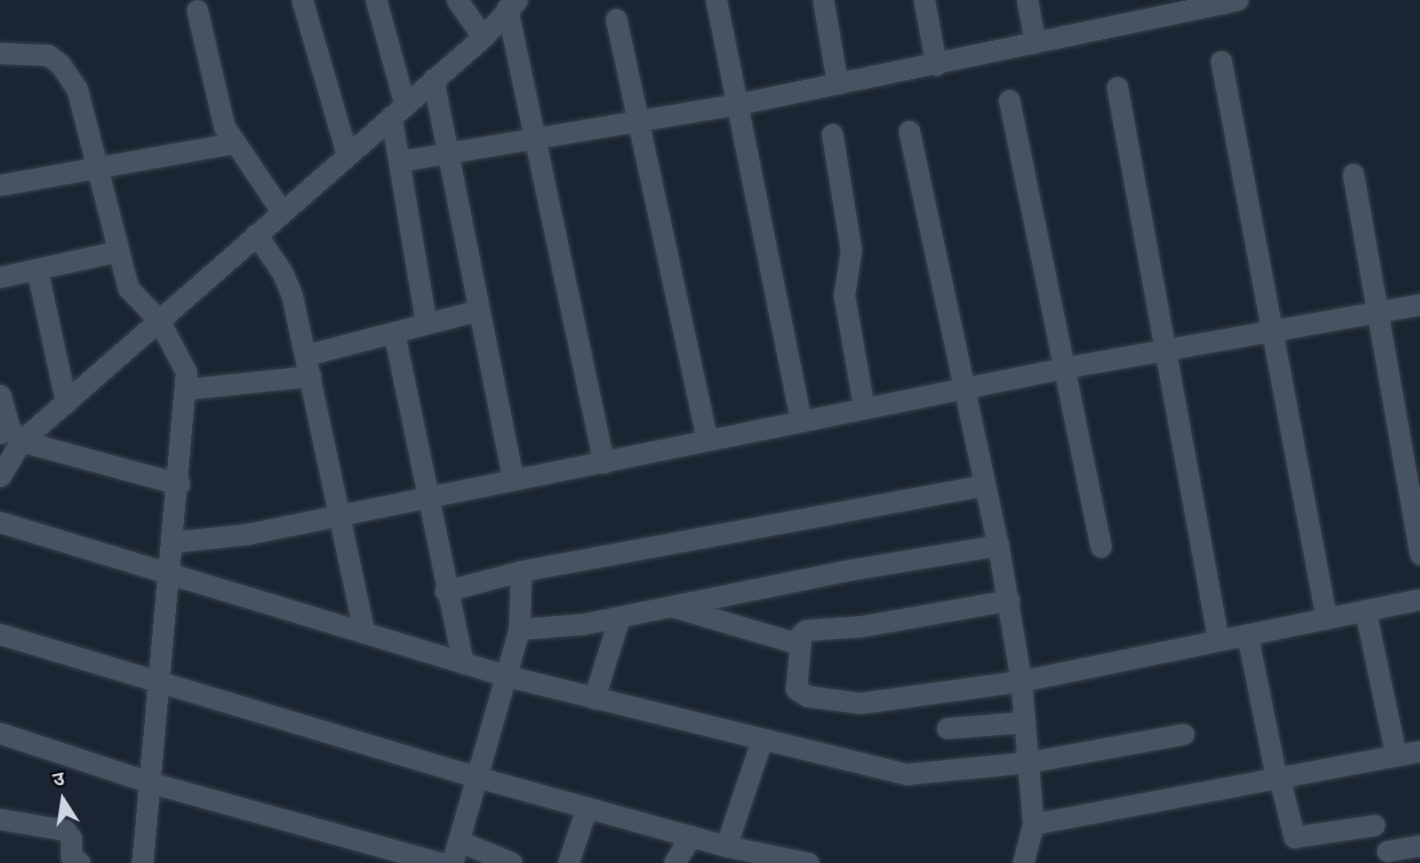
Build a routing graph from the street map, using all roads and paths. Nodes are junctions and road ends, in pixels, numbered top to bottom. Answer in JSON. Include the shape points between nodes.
{"nodes":[{"id":1,"x":302,"y":0,"type":"edge"},
{"id":2,"x":376,"y":0,"type":"edge"},
{"id":3,"x":457,"y":0,"type":"edge"},
{"id":4,"x":716,"y":0,"type":"edge"},
{"id":5,"x":823,"y":0,"type":"edge"},
{"id":6,"x":924,"y":0,"type":"edge"},
{"id":7,"x":1027,"y":0,"type":"edge"},
{"id":8,"x":1237,"y":0,"type":"edge"},
{"id":9,"x":512,"y":4,"type":"edge"},
{"id":10,"x":197,"y":10,"type":"dead end"},
{"id":11,"x":1139,"y":10,"type":"edge"},
{"id":12,"x":616,"y":19,"type":"dead end"},
{"id":13,"x":483,"y":37,"type":"junction"},
{"id":14,"x":1035,"y":42,"type":"junction"},
{"id":15,"x":0,"y":53,"type":"edge"},
{"id":16,"x":1221,"y":61,"type":"dead end"},
{"id":17,"x":936,"y":65,"type":"junction"},
{"id":18,"x":433,"y":79,"type":"junction"},
{"id":19,"x":837,"y":82,"type":"junction"},
{"id":20,"x":1117,"y":87,"type":"dead end"},
{"id":21,"x":1009,"y":100,"type":"dead end"},
{"id":22,"x":738,"y":104,"type":"junction"},
{"id":23,"x":398,"y":111,"type":"junction"},
{"id":24,"x":635,"y":122,"type":"junction"},
{"id":25,"x":909,"y":131,"type":"dead end"},
{"id":26,"x":832,"y":134,"type":"dead end"},
{"id":27,"x":536,"y":138,"type":"junction"},
{"id":28,"x":234,"y":144,"type":"junction"},
{"id":29,"x":448,"y":153,"type":"junction"},
{"id":30,"x":346,"y":155,"type":"junction"},
{"id":31,"x":400,"y":161,"type":"junction"},
{"id":32,"x":100,"y":167,"type":"junction"},
{"id":33,"x":1353,"y":174,"type":"dead end"},
{"id":34,"x":0,"y":185,"type":"edge"},
{"id":35,"x":282,"y":212,"type":"junction"},
{"id":36,"x":256,"y":234,"type":"junction"},
{"id":37,"x":118,"y":251,"type":"junction"},
{"id":38,"x":37,"y":270,"type":"junction"},
{"id":39,"x":0,"y":277,"type":"edge"},
{"id":40,"x":1420,"y":304,"type":"edge"},
{"id":41,"x":1379,"y":309,"type":"junction"},
{"id":42,"x":479,"y":310,"type":"junction"},
{"id":43,"x":159,"y":320,"type":"junction"},
{"id":44,"x":426,"y":322,"type":"junction"},
{"id":45,"x":1273,"y":332,"type":"junction"},
{"id":46,"x":394,"y":333,"type":"junction"},
{"id":47,"x":1166,"y":349,"type":"junction"},
{"id":48,"x":308,"y":365,"type":"junction"},
{"id":49,"x":1068,"y":367,"type":"junction"},
{"id":50,"x":963,"y":388,"type":"junction"},
{"id":51,"x":186,"y":389,"type":"junction"},
{"id":52,"x":0,"y":395,"type":"edge"},
{"id":53,"x":66,"y":403,"type":"junction"},
{"id":54,"x":864,"y":408,"type":"junction"},
{"id":55,"x":801,"y":420,"type":"junction"},
{"id":56,"x":10,"y":435,"type":"edge"},
{"id":57,"x":707,"y":439,"type":"junction"},
{"id":58,"x":604,"y":463,"type":"junction"},
{"id":59,"x":0,"y":475,"type":"edge"},
{"id":60,"x":513,"y":480,"type":"junction"},
{"id":61,"x":179,"y":484,"type":"junction"},
{"id":62,"x":984,"y":485,"type":"junction"},
{"id":63,"x":426,"y":498,"type":"junction"},
{"id":64,"x":340,"y":516,"type":"junction"},
{"id":65,"x":0,"y":522,"type":"edge"},
{"id":66,"x":173,"y":542,"type":"junction"},
{"id":67,"x":998,"y":545,"type":"junction"},
{"id":68,"x":1101,"y":547,"type":"dead end"},
{"id":69,"x":1420,"y":554,"type":"edge"},
{"id":70,"x":521,"y":571,"type":"junction"},
{"id":71,"x":170,"y":574,"type":"junction"},
{"id":72,"x":445,"y":591,"type":"junction"},
{"id":73,"x":1420,"y":599,"type":"edge"},
{"id":74,"x":1009,"y":600,"type":"junction"},
{"id":75,"x":669,"y":606,"type":"junction"},
{"id":76,"x":1365,"y":610,"type":"junction"},
{"id":77,"x":1326,"y":617,"type":"junction"},
{"id":78,"x":619,"y":618,"type":"junction"},
{"id":79,"x":519,"y":629,"type":"junction"},
{"id":80,"x":364,"y":632,"type":"junction"},
{"id":81,"x":0,"y":634,"type":"edge"},
{"id":82,"x":1247,"y":634,"type":"junction"},
{"id":83,"x":1218,"y":639,"type":"junction"},
{"id":84,"x":800,"y":644,"type":"junction"},
{"id":85,"x":463,"y":663,"type":"junction"},
{"id":86,"x":507,"y":676,"type":"junction"},
{"id":87,"x":157,"y":680,"type":"junction"},
{"id":88,"x":1021,"y":681,"type":"junction"},
{"id":89,"x":594,"y":698,"type":"junction"},
{"id":90,"x":1025,"y":722,"type":"junction"},
{"id":91,"x":947,"y":728,"type":"dead end"},
{"id":92,"x":0,"y":733,"type":"edge"},
{"id":93,"x":1183,"y":734,"type":"dead end"},
{"id":94,"x":762,"y":739,"type":"junction"},
{"id":95,"x":1420,"y":751,"type":"edge"},
{"id":96,"x":1396,"y":756,"type":"junction"},
{"id":97,"x":1029,"y":762,"type":"junction"},
{"id":98,"x":477,"y":777,"type":"junction"},
{"id":99,"x":1278,"y":781,"type":"junction"},
{"id":100,"x":152,"y":783,"type":"junction"},
{"id":101,"x":587,"y":807,"type":"junction"},
{"id":102,"x":0,"y":819,"type":"edge"},
{"id":103,"x":1033,"y":824,"type":"junction"},
{"id":104,"x":1374,"y":825,"type":"dead end"},
{"id":105,"x":691,"y":836,"type":"junction"},
{"id":106,"x":459,"y":841,"type":"junction"},
{"id":107,"x":1420,"y":845,"type":"edge"},
{"id":108,"x":726,"y":846,"type":"junction"},
{"id":109,"x":1387,"y":851,"type":"dead end"},
{"id":110,"x":776,"y":859,"type":"edge"},
{"id":111,"x":80,"y":863,"type":"edge"},
{"id":112,"x":142,"y":863,"type":"edge"},
{"id":113,"x":441,"y":863,"type":"edge"},
{"id":114,"x":452,"y":863,"type":"edge"},
{"id":115,"x":512,"y":863,"type":"edge"},
{"id":116,"x":568,"y":863,"type":"edge"},
{"id":117,"x":674,"y":863,"type":"edge"},
{"id":118,"x":808,"y":863,"type":"edge"},
{"id":119,"x":1023,"y":863,"type":"edge"}],
"edges":[{"from":1,"to":30,"type":"street"},
{"from":2,"to":23,"type":"street"},
{"from":3,"to":13,"type":"street"},
{"from":4,"to":22,"type":"street"},
{"from":5,"to":19,"type":"street"},
{"from":6,"to":17,"type":"street"},
{"from":7,"to":14,"type":"street"},
{"from":8,"to":11,"type":"street"},
{"from":9,"to":13,"type":"street"},
{"from":9,"to":27,"type":"street"},
{"from":10,"to":28,"type":"street","via":[[219,113]]},
{"from":11,"to":14,"type":"street"},
{"from":12,"to":24,"type":"street"},
{"from":13,"to":18,"type":"street"},
{"from":14,"to":17,"type":"street"},
{"from":15,"to":32,"type":"street","via":[[33,51],[60,64],[77,89]]},
{"from":16,"to":45,"type":"street"},
{"from":17,"to":19,"type":"street"},
{"from":18,"to":23,"type":"street"},
{"from":18,"to":29,"type":"street"},
{"from":19,"to":22,"type":"street"},
{"from":20,"to":47,"type":"street"},
{"from":21,"to":49,"type":"street"},
{"from":22,"to":24,"type":"street"},
{"from":22,"to":55,"type":"street"},
{"from":23,"to":30,"type":"street"},
{"from":23,"to":31,"type":"street"},
{"from":24,"to":27,"type":"street"},
{"from":24,"to":57,"type":"street"},
{"from":25,"to":50,"type":"street"},
{"from":26,"to":54,"type":"street","via":[[850,250],[844,295]]},
{"from":27,"to":29,"type":"street"},
{"from":27,"to":58,"type":"street"},
{"from":28,"to":32,"type":"street"},
{"from":28,"to":35,"type":"street"},
{"from":29,"to":31,"type":"street"},
{"from":29,"to":42,"type":"street"},
{"from":30,"to":35,"type":"street"},
{"from":31,"to":44,"type":"street"},
{"from":32,"to":34,"type":"street"},
{"from":32,"to":37,"type":"street"},
{"from":33,"to":41,"type":"street"},
{"from":35,"to":36,"type":"street"},
{"from":36,"to":43,"type":"street"},
{"from":36,"to":48,"type":"street","via":[[288,283]]},
{"from":37,"to":38,"type":"street"},
{"from":37,"to":43,"type":"street","via":[[128,288]]},
{"from":38,"to":39,"type":"street"},
{"from":38,"to":53,"type":"street"},
{"from":40,"to":41,"type":"street"},
{"from":41,"to":45,"type":"street"},
{"from":41,"to":69,"type":"street"},
{"from":42,"to":44,"type":"street"},
{"from":42,"to":60,"type":"street"},
{"from":43,"to":51,"type":"street","via":[[182,359]]},
{"from":43,"to":53,"type":"street"},
{"from":44,"to":46,"type":"street"},
{"from":45,"to":47,"type":"street"},
{"from":45,"to":77,"type":"street"},
{"from":46,"to":48,"type":"street"},
{"from":46,"to":63,"type":"street"},
{"from":47,"to":49,"type":"street"},
{"from":47,"to":83,"type":"street"},
{"from":48,"to":51,"type":"street"},
{"from":48,"to":64,"type":"street"},
{"from":49,"to":50,"type":"street"},
{"from":49,"to":68,"type":"street"},
{"from":50,"to":54,"type":"street"},
{"from":50,"to":62,"type":"street"},
{"from":51,"to":61,"type":"street"},
{"from":52,"to":56,"type":"street"},
{"from":53,"to":56,"type":"street"},
{"from":54,"to":55,"type":"street"},
{"from":55,"to":57,"type":"street"},
{"from":56,"to":59,"type":"street"},
{"from":56,"to":61,"type":"street"},
{"from":57,"to":58,"type":"street"},
{"from":58,"to":60,"type":"street"},
{"from":60,"to":63,"type":"street"},
{"from":61,"to":66,"type":"street"},
{"from":62,"to":67,"type":"street"},
{"from":62,"to":70,"type":"street"},
{"from":63,"to":64,"type":"street"},
{"from":63,"to":72,"type":"street"},
{"from":64,"to":66,"type":"street"},
{"from":64,"to":80,"type":"street"},
{"from":65,"to":71,"type":"street"},
{"from":66,"to":71,"type":"street"},
{"from":67,"to":74,"type":"street"},
{"from":67,"to":75,"type":"street"},
{"from":70,"to":72,"type":"street"},
{"from":70,"to":79,"type":"street"},
{"from":71,"to":80,"type":"street"},
{"from":71,"to":87,"type":"street"},
{"from":72,"to":85,"type":"street"},
{"from":73,"to":76,"type":"street"},
{"from":74,"to":84,"type":"street","via":[[863,626],[806,630]]},
{"from":74,"to":88,"type":"street"},
{"from":75,"to":78,"type":"street"},
{"from":75,"to":84,"type":"street"},
{"from":76,"to":77,"type":"street"},
{"from":76,"to":96,"type":"street"},
{"from":77,"to":82,"type":"street"},
{"from":78,"to":79,"type":"street"},
{"from":78,"to":89,"type":"street"},
{"from":79,"to":86,"type":"street"},
{"from":80,"to":85,"type":"street"},
{"from":81,"to":87,"type":"street"},
{"from":82,"to":83,"type":"street"},
{"from":82,"to":99,"type":"street"},
{"from":83,"to":88,"type":"street"},
{"from":84,"to":88,"type":"street","via":[[796,689],[807,696],[868,703]]},
{"from":85,"to":86,"type":"street"},
{"from":86,"to":89,"type":"street"},
{"from":86,"to":98,"type":"street"},
{"from":87,"to":98,"type":"street"},
{"from":87,"to":100,"type":"street"},
{"from":88,"to":90,"type":"street"},
{"from":89,"to":94,"type":"street"},
{"from":90,"to":91,"type":"street"},
{"from":90,"to":97,"type":"street"},
{"from":92,"to":100,"type":"street"},
{"from":93,"to":97,"type":"street"},
{"from":94,"to":97,"type":"street","via":[[907,774]]},
{"from":94,"to":108,"type":"street"},
{"from":95,"to":96,"type":"street"},
{"from":96,"to":99,"type":"street"},
{"from":97,"to":103,"type":"street"},
{"from":98,"to":101,"type":"street"},
{"from":98,"to":106,"type":"street"},
{"from":99,"to":103,"type":"street"},
{"from":99,"to":104,"type":"street","via":[[1294,837]]},
{"from":100,"to":112,"type":"street"},
{"from":100,"to":113,"type":"street"},
{"from":101,"to":105,"type":"street"},
{"from":101,"to":116,"type":"street"},
{"from":102,"to":111,"type":"street","via":[[65,830],[71,838],[71,856]]},
{"from":103,"to":119,"type":"street"},
{"from":105,"to":108,"type":"street"},
{"from":105,"to":117,"type":"street"},
{"from":106,"to":114,"type":"street"},
{"from":106,"to":115,"type":"street"},
{"from":107,"to":109,"type":"street"},
{"from":108,"to":110,"type":"street"},
{"from":110,"to":118,"type":"street"}]}
